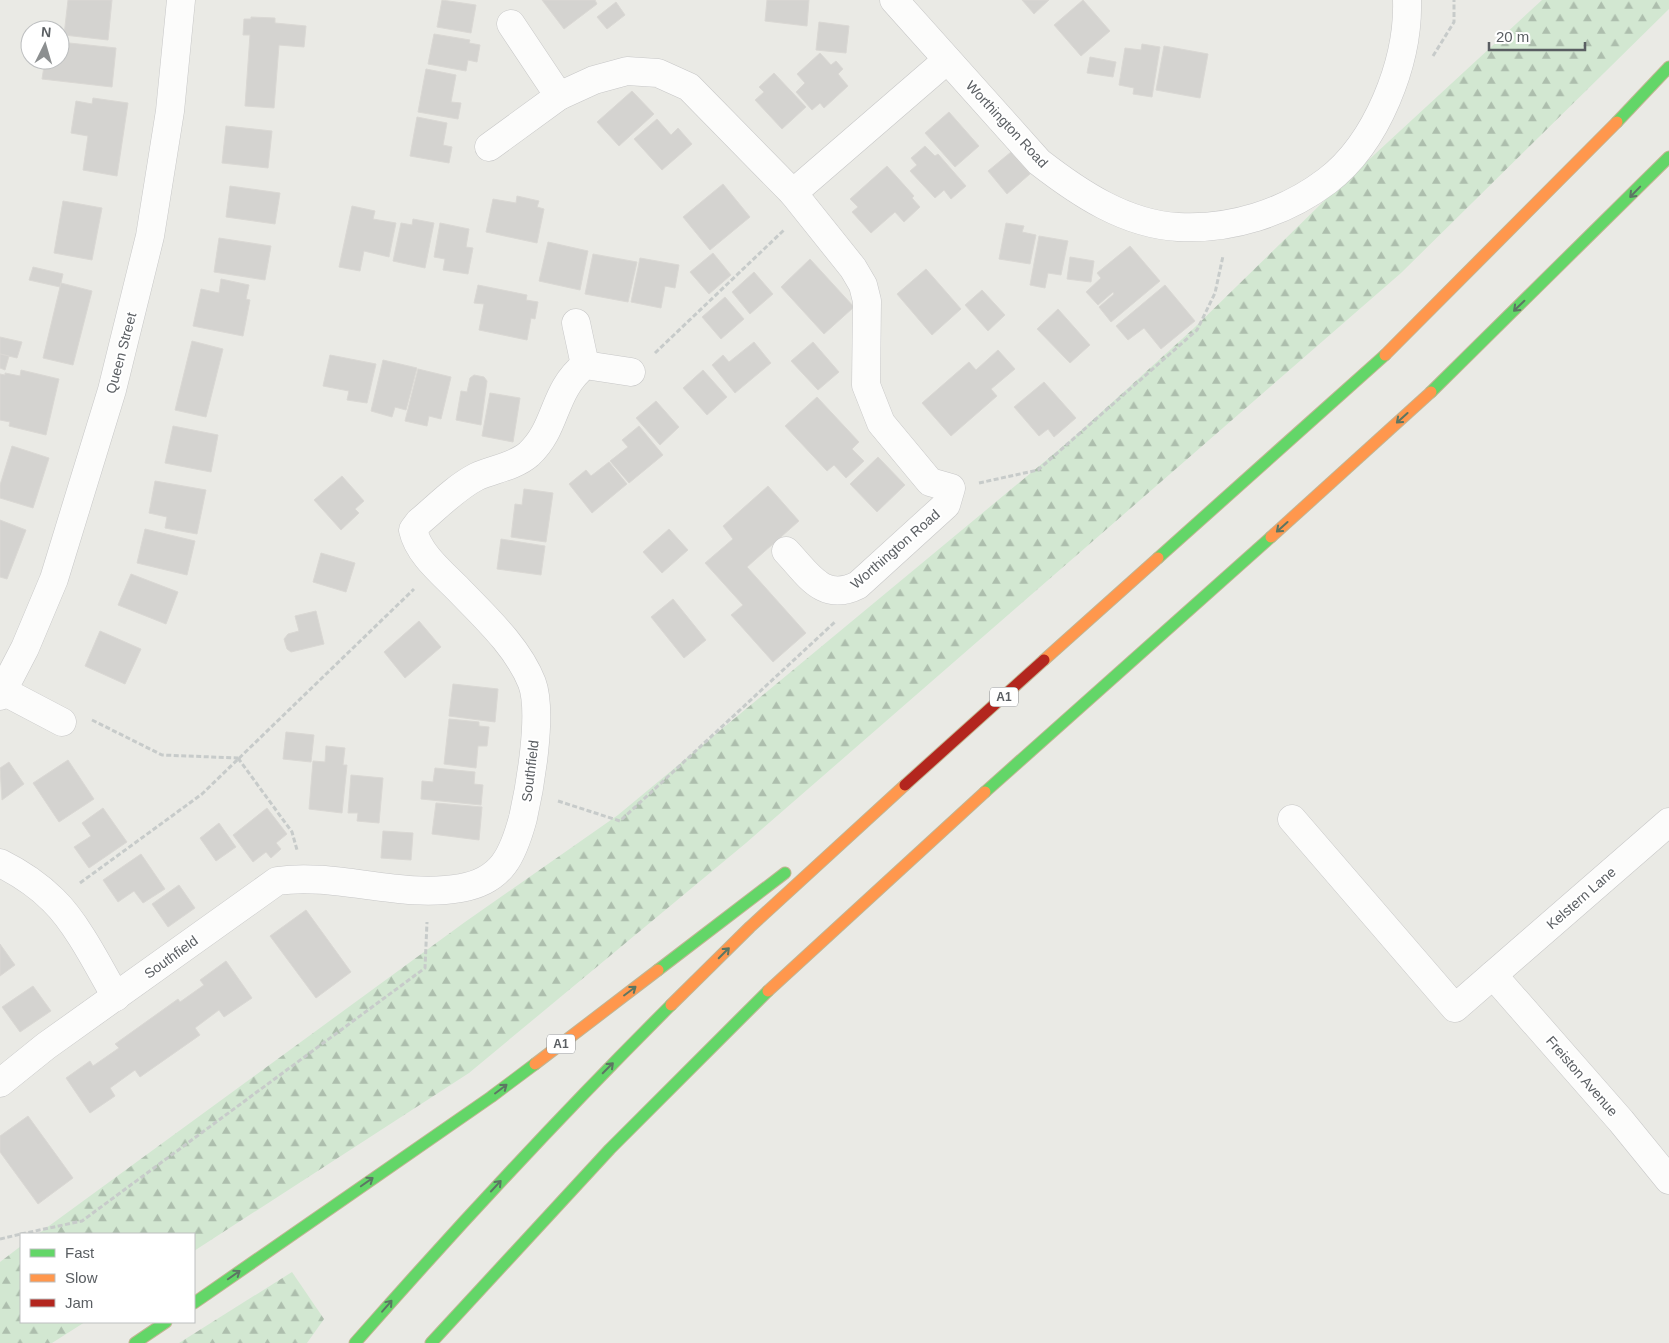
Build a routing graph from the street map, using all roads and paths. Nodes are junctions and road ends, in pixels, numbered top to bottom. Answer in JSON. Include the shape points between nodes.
{"nodes":[{"id":1,"x":181,"y":0,"type":"edge"},
{"id":2,"x":894,"y":0,"type":"edge"},
{"id":3,"x":1407,"y":0,"type":"edge"},
{"id":4,"x":511,"y":24,"type":"dead end"},
{"id":5,"x":947,"y":60,"type":"junction"},
{"id":6,"x":1669,"y":67,"type":"edge"},
{"id":7,"x":559,"y":96,"type":"junction"},
{"id":8,"x":489,"y":146,"type":"dead end"},
{"id":9,"x":1669,"y":157,"type":"edge"},
{"id":10,"x":800,"y":201,"type":"junction"},
{"id":11,"x":576,"y":323,"type":"dead end"},
{"id":12,"x":584,"y":365,"type":"junction"},
{"id":13,"x":631,"y":372,"type":"joint"},
{"id":14,"x":786,"y":551,"type":"dead end"},
{"id":15,"x":436,"y":567,"type":"junction"},
{"id":16,"x":2,"y":693,"type":"edge"},
{"id":17,"x":62,"y":722,"type":"joint"},
{"id":18,"x":238,"y":758,"type":"junction"},
{"id":19,"x":919,"y":772,"type":"junction"},
{"id":20,"x":1292,"y":819,"type":"dead end"},
{"id":21,"x":1669,"y":822,"type":"edge"},
{"id":22,"x":816,"y":850,"type":"dead end"},
{"id":23,"x":0,"y":863,"type":"edge"},
{"id":24,"x":792,"y":868,"type":"dead end"},
{"id":25,"x":300,"y":878,"type":"junction"},
{"id":26,"x":429,"y":891,"type":"junction"},
{"id":27,"x":55,"y":901,"type":"junction"},
{"id":28,"x":1493,"y":975,"type":"junction"},
{"id":29,"x":116,"y":997,"type":"junction"},
{"id":30,"x":0,"y":1083,"type":"edge"},
{"id":31,"x":1669,"y":1180,"type":"edge"},
{"id":32,"x":26,"y":1233,"type":"edge"},
{"id":33,"x":20,"y":1234,"type":"edge"},
{"id":34,"x":0,"y":1239,"type":"edge"},
{"id":35,"x":195,"y":1302,"type":"edge"},
{"id":36,"x":165,"y":1323,"type":"edge"},
{"id":37,"x":135,"y":1343,"type":"edge"},
{"id":38,"x":355,"y":1343,"type":"edge"},
{"id":39,"x":432,"y":1343,"type":"edge"}],
"edges":[{"from":1,"to":16,"type":"street","name":"Queen Street","via":[[170,110],[150,236],[112,390],[54,579]]},
{"from":2,"to":5,"type":"street","name":"Worthington Road"},
{"from":3,"to":5,"type":"street","name":"Worthington Road","via":[[1402,49],[1390,92],[1374,125],[1356,151],[1328,180],[1301,199],[1268,214],[1220,226],[1177,227],[1134,218],[1101,204],[1039,162]]},
{"from":4,"to":7,"type":"street"},
{"from":5,"to":10,"type":"street"},
{"from":6,"to":19,"type":"highway","number":"A1","via":[[1579,162],[1382,358]]},
{"from":7,"to":8,"type":"street","name":"Worthington Road"},
{"from":7,"to":10,"type":"street","name":"Worthington Road","via":[[594,80],[627,71],[658,73],[689,87]]},
{"from":9,"to":39,"type":"highway","one_way":true,"via":[[1429,394],[952,820],[778,982],[610,1149]]},
{"from":10,"to":13,"type":"path","via":[[640,367]]},
{"from":10,"to":14,"type":"street","name":"Worthington Road","via":[[863,285],[867,301],[866,385],[881,423],[930,482],[951,488],[946,505],[849,590],[822,589]]},
{"from":11,"to":12,"type":"street"},
{"from":12,"to":13,"type":"street"},
{"from":12,"to":15,"type":"street","name":"Southfield","via":[[564,386],[545,432],[528,455],[476,477],[413,530],[415,540]]},
{"from":15,"to":18,"type":"path"},
{"from":15,"to":26,"type":"street","name":"Southfield","via":[[469,600],[524,665],[533,686],[536,711],[529,792],[509,858],[498,873],[482,883]]},
{"from":16,"to":17,"type":"street","name":"Queen Street"},
{"from":17,"to":18,"type":"path","via":[[79,713],[162,755]]},
{"from":18,"to":25,"type":"path","via":[[292,832],[300,858]]},
{"from":18,"to":27,"type":"path","via":[[202,794]]},
{"from":19,"to":22,"type":"highway","number":"A1"},
{"from":38,"to":19,"type":"highway","number":"A1","one_way":true,"via":[[431,1256],[587,1089],[750,927]]},
{"from":20,"to":28,"type":"street","name":"Kelstern Lane","via":[[1455,1008]]},
{"from":21,"to":28,"type":"street","name":"Kelstern Lane"},
{"from":23,"to":27,"type":"street","via":[[26,876]]},
{"from":35,"to":24,"type":"highway","number":"A1","one_way":true,"via":[[491,1097]]},
{"from":25,"to":26,"type":"street","name":"Southfield"},
{"from":25,"to":29,"type":"street","name":"Southfield","via":[[276,881]]},
{"from":26,"to":32,"type":"path","via":[[425,968],[82,1221]]},
{"from":27,"to":29,"type":"street"},
{"from":28,"to":31,"type":"street","name":"Freiston Avenue"},
{"from":29,"to":30,"type":"street","name":"Southfield"},
{"from":33,"to":34,"type":"path"},
{"from":36,"to":37,"type":"highway"}]}
